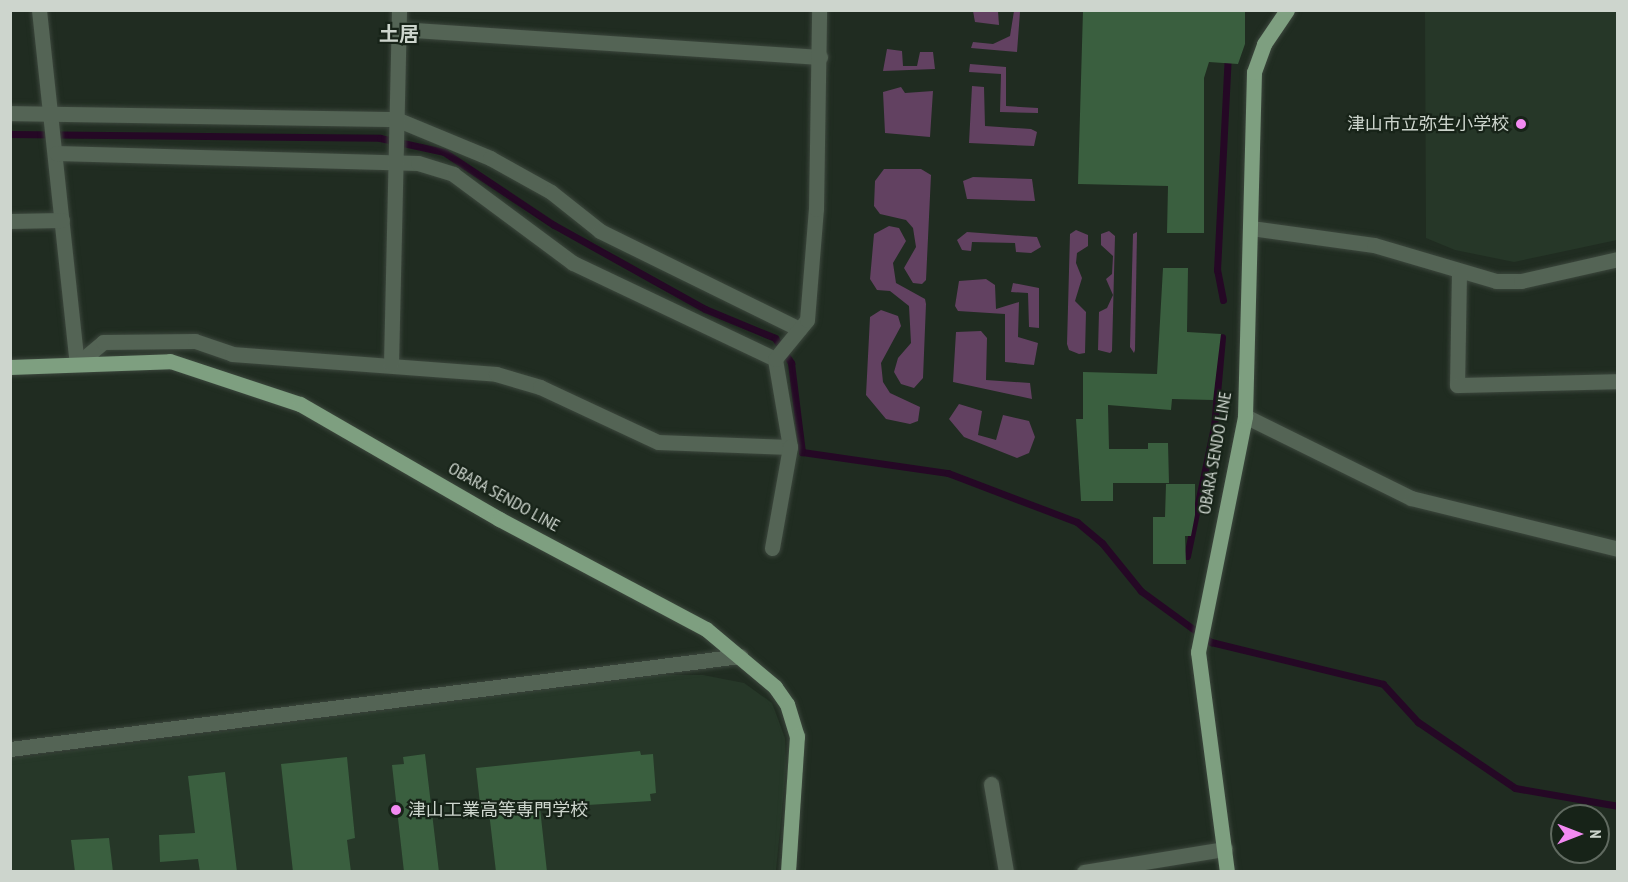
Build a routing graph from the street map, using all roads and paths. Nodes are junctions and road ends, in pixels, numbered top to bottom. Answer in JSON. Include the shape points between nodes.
{"nodes":[{"id":1,"x":39,"y":10,"type":"edge"},
{"id":2,"x":399,"y":10,"type":"edge"},
{"id":3,"x":819,"y":10,"type":"edge"},
{"id":4,"x":1287,"y":10,"type":"edge"},
{"id":5,"x":399,"y":29,"type":"junction"},
{"id":6,"x":820,"y":57,"type":"junction"},
{"id":7,"x":10,"y":113,"type":"edge"},
{"id":8,"x":52,"y":115,"type":"junction"},
{"id":9,"x":396,"y":119,"type":"junction"},
{"id":10,"x":56,"y":153,"type":"junction"},
{"id":11,"x":395,"y":159,"type":"junction"},
{"id":12,"x":62,"y":220,"type":"junction"},
{"id":13,"x":10,"y":221,"type":"edge"},
{"id":14,"x":1251,"y":228,"type":"junction"},
{"id":15,"x":1617,"y":259,"type":"edge"},
{"id":16,"x":1459,"y":272,"type":"junction"},
{"id":17,"x":799,"y":329,"type":"junction"},
{"id":18,"x":775,"y":359,"type":"junction"},
{"id":19,"x":77,"y":364,"type":"junction"},
{"id":20,"x":391,"y":364,"type":"junction"},
{"id":21,"x":10,"y":367,"type":"edge"},
{"id":22,"x":1617,"y":381,"type":"edge"},
{"id":23,"x":1245,"y":416,"type":"junction"},
{"id":24,"x":790,"y":447,"type":"junction"},
{"id":25,"x":772,"y":548,"type":"dead end"},
{"id":26,"x":1617,"y":549,"type":"edge"},
{"id":27,"x":740,"y":656,"type":"junction"},
{"id":28,"x":10,"y":749,"type":"edge"},
{"id":29,"x":991,"y":784,"type":"dead end"},
{"id":30,"x":1225,"y":849,"type":"junction"},
{"id":31,"x":788,"y":872,"type":"edge"},
{"id":32,"x":1006,"y":872,"type":"edge"},
{"id":33,"x":1084,"y":872,"type":"edge"},
{"id":34,"x":1227,"y":872,"type":"edge"}],
"edges":[{"from":1,"to":8,"type":"street"},
{"from":2,"to":5,"type":"street"},
{"from":3,"to":6,"type":"street"},
{"from":4,"to":14,"type":"main road","name":"OBARA SENDO LINE","via":[[1264,44],[1254,72]]},
{"from":5,"to":6,"type":"street"},
{"from":5,"to":9,"type":"street"},
{"from":6,"to":17,"type":"street","via":[[816,209],[807,320]]},
{"from":7,"to":8,"type":"street"},
{"from":8,"to":9,"type":"street"},
{"from":8,"to":10,"type":"street"},
{"from":9,"to":11,"type":"street"},
{"from":9,"to":17,"type":"street","via":[[490,158],[551,192],[600,231]]},
{"from":10,"to":11,"type":"street"},
{"from":10,"to":12,"type":"street"},
{"from":11,"to":18,"type":"street","via":[[453,174],[573,263]]},
{"from":11,"to":20,"type":"street"},
{"from":12,"to":13,"type":"street"},
{"from":12,"to":19,"type":"street"},
{"from":14,"to":16,"type":"street","via":[[1374,245]]},
{"from":14,"to":23,"type":"main road","name":"OBARA SENDO LINE"},
{"from":15,"to":16,"type":"street","via":[[1521,281]]},
{"from":16,"to":22,"type":"street","via":[[1457,385]]},
{"from":17,"to":18,"type":"street"},
{"from":18,"to":24,"type":"street"},
{"from":19,"to":20,"type":"street","via":[[103,342],[195,341],[232,354],[324,364]]},
{"from":19,"to":21,"type":"main road","name":"OBARA SENDO LINE"},
{"from":19,"to":27,"type":"main road","name":"OBARA SENDO LINE","via":[[170,361],[300,404],[499,519],[663,602]]},
{"from":20,"to":24,"type":"street","via":[[496,374],[540,387],[658,442]]},
{"from":23,"to":26,"type":"street","via":[[1411,498]]},
{"from":23,"to":30,"type":"main road","name":"OBARA SENDO LINE","via":[[1198,652]]},
{"from":24,"to":25,"type":"street"},
{"from":27,"to":28,"type":"street"},
{"from":27,"to":31,"type":"main road","name":"OBARA SENDO LINE","via":[[787,704],[797,736]]},
{"from":29,"to":32,"type":"street"},
{"from":30,"to":33,"type":"street"},
{"from":30,"to":34,"type":"main road","name":"OBARA SENDO LINE"}]}
